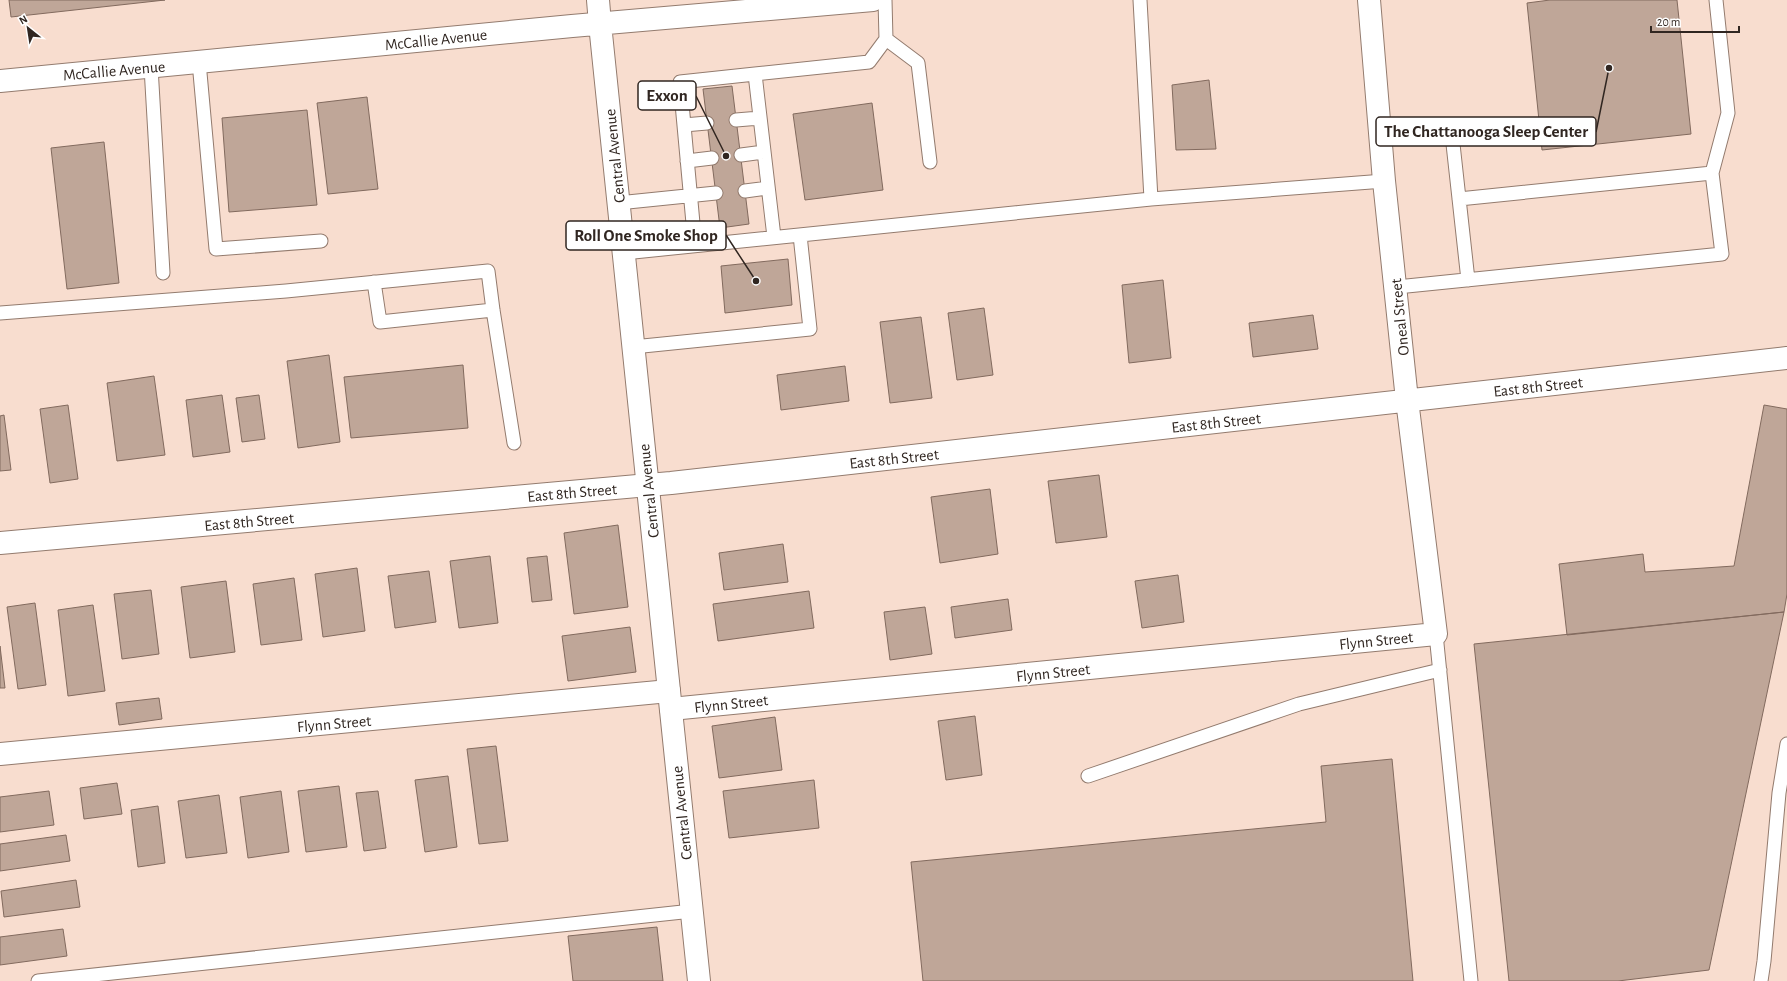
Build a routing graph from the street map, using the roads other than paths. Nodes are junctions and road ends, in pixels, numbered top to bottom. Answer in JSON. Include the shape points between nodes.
{"nodes":[{"id":1,"x":598,"y":0,"type":"edge"},
{"id":2,"x":873,"y":0,"type":"edge"},
{"id":3,"x":884,"y":0,"type":"edge"},
{"id":4,"x":1140,"y":0,"type":"edge"},
{"id":5,"x":1369,"y":0,"type":"edge"},
{"id":6,"x":1716,"y":0,"type":"edge"},
{"id":7,"x":600,"y":24,"type":"junction"},
{"id":8,"x":886,"y":39,"type":"junction"},
{"id":9,"x":199,"y":62,"type":"junction"},
{"id":10,"x":151,"y":67,"type":"junction"},
{"id":11,"x":755,"y":74,"type":"junction"},
{"id":12,"x":0,"y":81,"type":"edge"},
{"id":13,"x":760,"y":118,"type":"junction"},
{"id":14,"x":736,"y":120,"type":"dead end"},
{"id":15,"x":707,"y":123,"type":"dead end"},
{"id":16,"x":684,"y":126,"type":"junction"},
{"id":17,"x":1382,"y":134,"type":"junction"},
{"id":18,"x":764,"y":152,"type":"junction"},
{"id":19,"x":741,"y":155,"type":"dead end"},
{"id":20,"x":712,"y":158,"type":"dead end"},
{"id":21,"x":687,"y":161,"type":"junction"},
{"id":22,"x":930,"y":162,"type":"dead end"},
{"id":23,"x":1712,"y":173,"type":"junction"},
{"id":24,"x":1384,"y":181,"type":"junction"},
{"id":25,"x":768,"y":188,"type":"junction"},
{"id":26,"x":745,"y":191,"type":"dead end"},
{"id":27,"x":716,"y":193,"type":"dead end"},
{"id":28,"x":691,"y":196,"type":"junction"},
{"id":29,"x":1151,"y":198,"type":"junction"},
{"id":30,"x":1459,"y":199,"type":"junction"},
{"id":31,"x":618,"y":203,"type":"junction"},
{"id":32,"x":800,"y":235,"type":"junction"},
{"id":33,"x":774,"y":238,"type":"junction"},
{"id":34,"x":321,"y":241,"type":"dead end"},
{"id":35,"x":695,"y":246,"type":"junction"},
{"id":36,"x":624,"y":253,"type":"junction"},
{"id":37,"x":163,"y":273,"type":"dead end"},
{"id":38,"x":1468,"y":280,"type":"junction"},
{"id":39,"x":374,"y":282,"type":"junction"},
{"id":40,"x":1397,"y":287,"type":"junction"},
{"id":41,"x":493,"y":310,"type":"junction"},
{"id":42,"x":0,"y":313,"type":"edge"},
{"id":43,"x":633,"y":347,"type":"junction"},
{"id":44,"x":1787,"y":358,"type":"edge"},
{"id":45,"x":1407,"y":400,"type":"junction"},
{"id":46,"x":514,"y":443,"type":"dead end"},
{"id":47,"x":647,"y":485,"type":"junction"},
{"id":48,"x":0,"y":543,"type":"edge"},
{"id":49,"x":1436,"y":634,"type":"junction"},
{"id":50,"x":1440,"y":670,"type":"junction"},
{"id":51,"x":670,"y":700,"type":"junction"},
{"id":52,"x":1787,"y":744,"type":"edge"},
{"id":53,"x":0,"y":754,"type":"edge"},
{"id":54,"x":1088,"y":776,"type":"dead end"},
{"id":55,"x":692,"y":910,"type":"junction"},
{"id":56,"x":38,"y":981,"type":"edge"},
{"id":57,"x":699,"y":981,"type":"edge"},
{"id":58,"x":1471,"y":981,"type":"edge"},
{"id":59,"x":1760,"y":981,"type":"edge"}],
"edges":[{"from":1,"to":7,"type":"street","name":"Central Avenue"},
{"from":2,"to":7,"type":"street","name":"McCallie Avenue"},
{"from":3,"to":8,"type":"lane"},
{"from":4,"to":29,"type":"lane"},
{"from":5,"to":17,"type":"street","name":"Oneal Street"},
{"from":6,"to":23,"type":"lane","via":[[1728,113]]},
{"from":7,"to":9,"type":"street","name":"McCallie Avenue"},
{"from":7,"to":31,"type":"street","name":"Central Avenue"},
{"from":8,"to":11,"type":"lane","via":[[869,62]]},
{"from":8,"to":22,"type":"lane","via":[[918,63]]},
{"from":9,"to":10,"type":"street","name":"McCallie Avenue"},
{"from":9,"to":34,"type":"lane","via":[[216,249]]},
{"from":10,"to":12,"type":"street","name":"McCallie Avenue"},
{"from":10,"to":37,"type":"lane"},
{"from":11,"to":13,"type":"lane"},
{"from":11,"to":16,"type":"lane","via":[[680,82]]},
{"from":13,"to":14,"type":"lane"},
{"from":13,"to":18,"type":"lane"},
{"from":15,"to":16,"type":"lane"},
{"from":16,"to":21,"type":"lane"},
{"from":17,"to":24,"type":"street","name":"Oneal Street"},
{"from":17,"to":30,"type":"lane","via":[[1451,126]]},
{"from":18,"to":19,"type":"lane"},
{"from":18,"to":25,"type":"lane"},
{"from":20,"to":21,"type":"lane"},
{"from":21,"to":28,"type":"lane"},
{"from":23,"to":30,"type":"lane"},
{"from":23,"to":38,"type":"lane","via":[[1722,254]]},
{"from":24,"to":29,"type":"lane"},
{"from":24,"to":40,"type":"street","name":"Oneal Street"},
{"from":25,"to":26,"type":"lane"},
{"from":25,"to":33,"type":"lane"},
{"from":27,"to":28,"type":"lane"},
{"from":28,"to":31,"type":"lane"},
{"from":28,"to":35,"type":"lane"},
{"from":29,"to":32,"type":"lane"},
{"from":30,"to":38,"type":"lane"},
{"from":31,"to":36,"type":"street","name":"Central Avenue"},
{"from":32,"to":33,"type":"lane"},
{"from":32,"to":43,"type":"lane","via":[[810,329]]},
{"from":33,"to":35,"type":"lane"},
{"from":35,"to":36,"type":"lane"},
{"from":36,"to":43,"type":"street","name":"Central Avenue"},
{"from":38,"to":40,"type":"lane"},
{"from":39,"to":41,"type":"lane","via":[[488,271]]},
{"from":39,"to":41,"type":"lane","via":[[380,322]]},
{"from":39,"to":42,"type":"lane"},
{"from":40,"to":45,"type":"street","name":"Oneal Street"},
{"from":41,"to":46,"type":"lane"},
{"from":43,"to":47,"type":"street","name":"Central Avenue"},
{"from":44,"to":45,"type":"street","name":"East 8th Street"},
{"from":45,"to":47,"type":"street","name":"East 8th Street"},
{"from":45,"to":49,"type":"street","name":"Oneal Street"},
{"from":47,"to":48,"type":"street","name":"East 8th Street"},
{"from":47,"to":51,"type":"street","name":"Central Avenue"},
{"from":49,"to":50,"type":"lane"},
{"from":49,"to":51,"type":"street","name":"Flynn Street"},
{"from":50,"to":54,"type":"lane","via":[[1299,704]]},
{"from":50,"to":58,"type":"lane"},
{"from":51,"to":53,"type":"street","name":"Flynn Street"},
{"from":51,"to":55,"type":"street","name":"Central Avenue"},
{"from":52,"to":59,"type":"lane","via":[[1778,793],[1764,961]]},
{"from":55,"to":56,"type":"lane"},
{"from":55,"to":57,"type":"street","name":"Central Avenue"}]}
